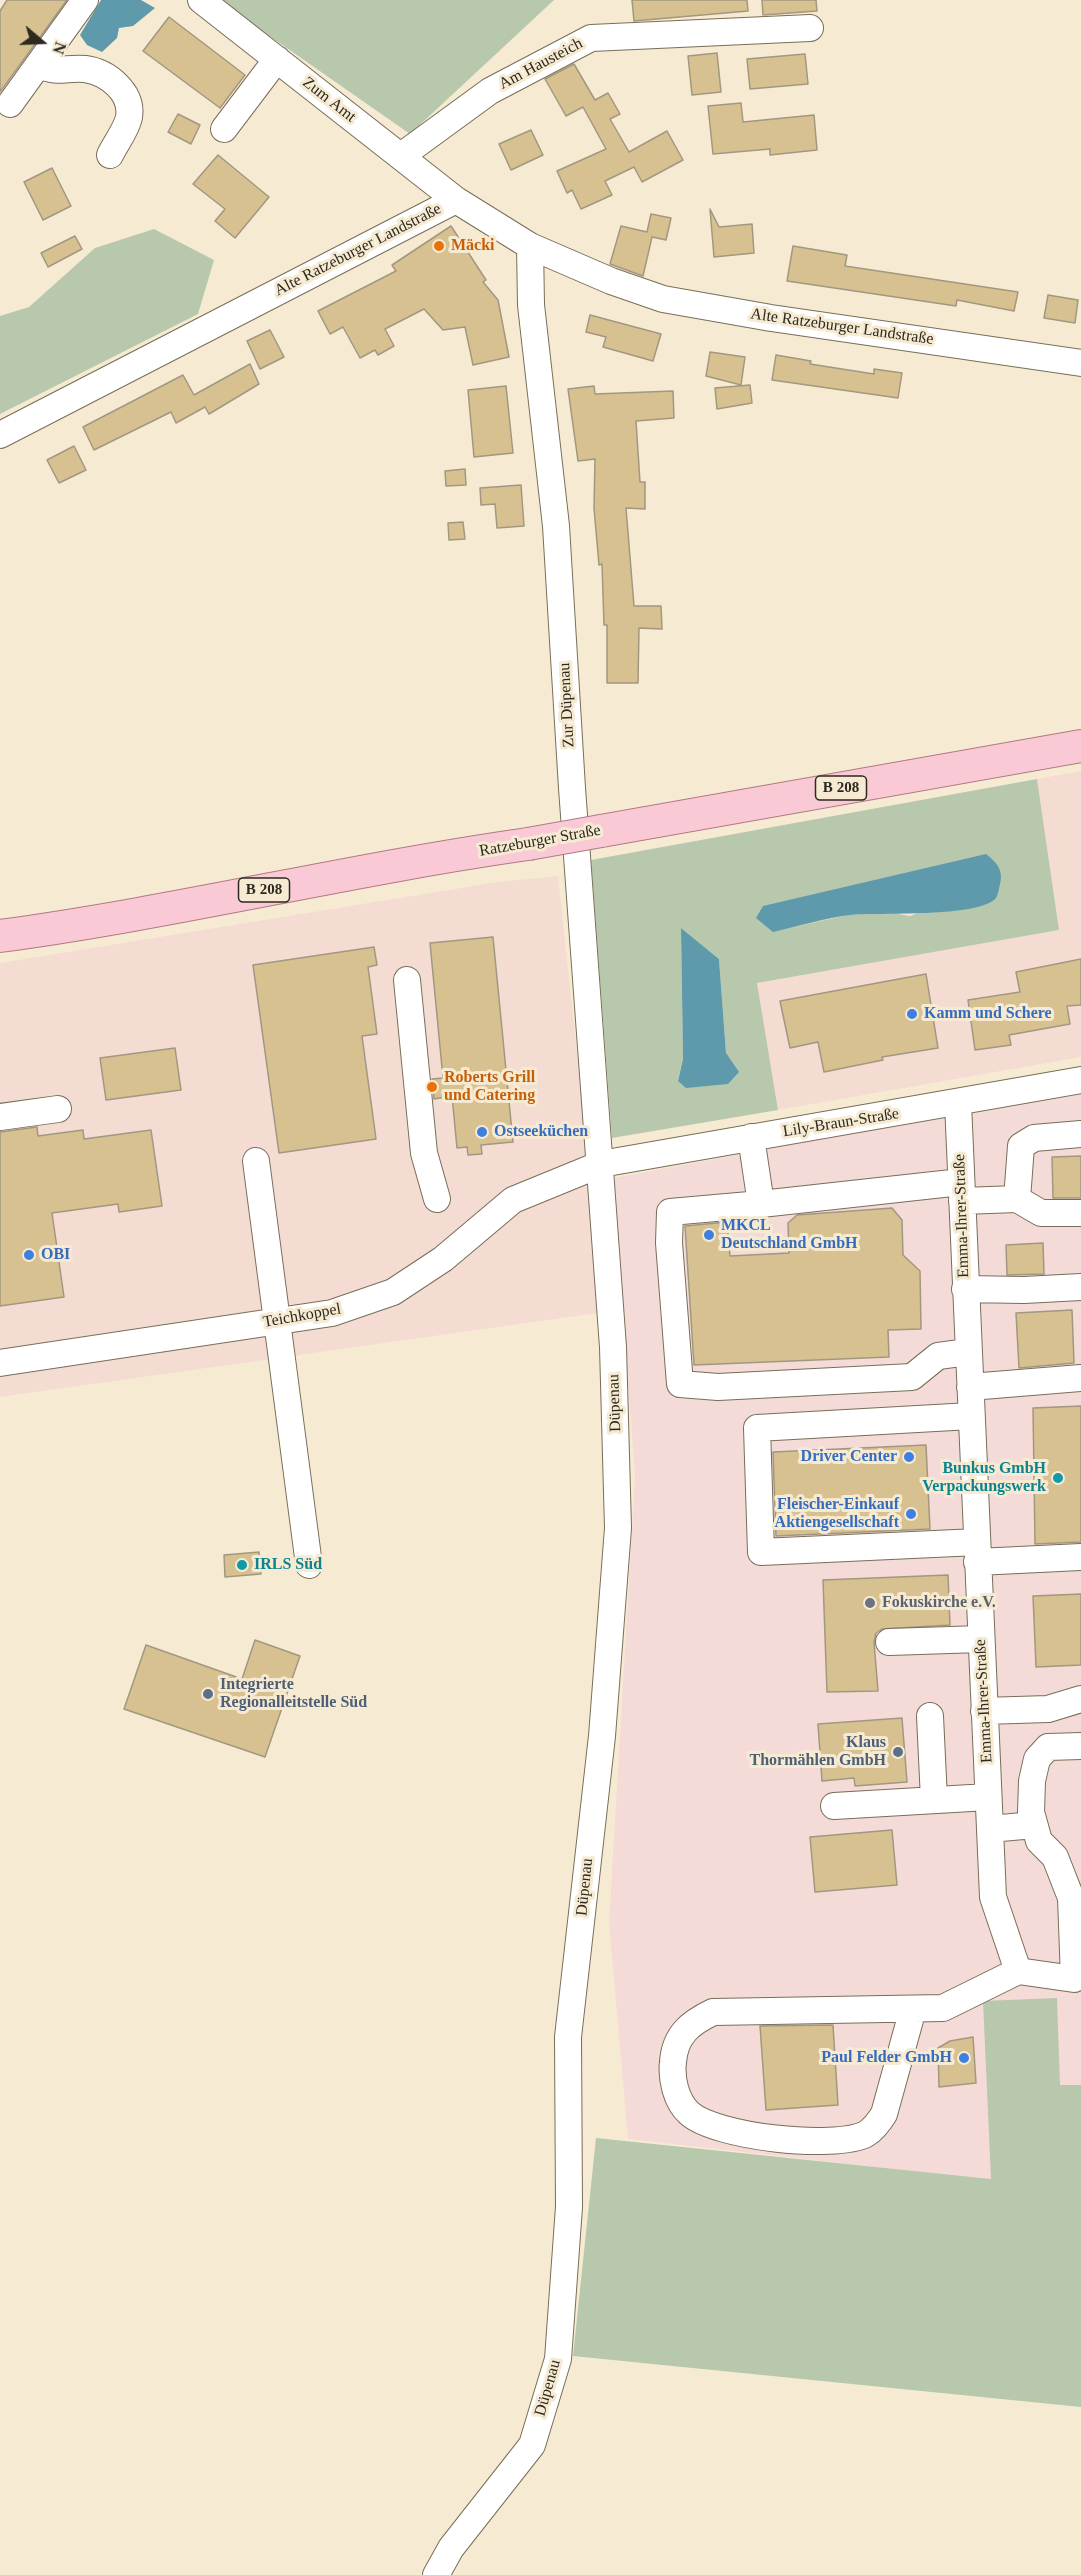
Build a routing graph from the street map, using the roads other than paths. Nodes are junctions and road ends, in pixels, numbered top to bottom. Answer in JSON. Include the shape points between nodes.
{"nodes":[{"id":1,"x":85,"y":0,"type":"edge"},
{"id":2,"x":201,"y":0,"type":"edge"},
{"id":3,"x":810,"y":27,"type":"dead end"},
{"id":4,"x":277,"y":59,"type":"junction"},
{"id":5,"x":40,"y":65,"type":"junction"},
{"id":6,"x":10,"y":104,"type":"dead end"},
{"id":7,"x":224,"y":129,"type":"dead end"},
{"id":8,"x":110,"y":155,"type":"dead end"},
{"id":9,"x":401,"y":156,"type":"junction"},
{"id":10,"x":456,"y":200,"type":"junction"},
{"id":11,"x":530,"y":246,"type":"junction"},
{"id":12,"x":1081,"y":363,"type":"edge"},
{"id":13,"x":0,"y":435,"type":"edge"},
{"id":14,"x":1081,"y":746,"type":"edge"},
{"id":15,"x":0,"y":936,"type":"edge"},
{"id":16,"x":407,"y":980,"type":"dead end"},
{"id":17,"x":1081,"y":1080,"type":"edge"},
{"id":18,"x":958,"y":1103,"type":"junction"},
{"id":19,"x":58,"y":1109,"type":"dead end"},
{"id":20,"x":0,"y":1117,"type":"edge"},
{"id":21,"x":1081,"y":1134,"type":"edge"},
{"id":22,"x":751,"y":1137,"type":"junction"},
{"id":23,"x":256,"y":1161,"type":"dead end"},
{"id":24,"x":600,"y":1164,"type":"junction"},
{"id":25,"x":962,"y":1191,"type":"junction"},
{"id":26,"x":437,"y":1199,"type":"dead end"},
{"id":27,"x":1017,"y":1199,"type":"junction"},
{"id":28,"x":761,"y":1204,"type":"junction"},
{"id":29,"x":1081,"y":1213,"type":"edge"},
{"id":30,"x":1081,"y":1287,"type":"edge"},
{"id":31,"x":966,"y":1298,"type":"junction"},
{"id":32,"x":1081,"y":1305,"type":"edge"},
{"id":33,"x":278,"y":1322,"type":"junction"},
{"id":34,"x":968,"y":1352,"type":"junction"},
{"id":35,"x":0,"y":1363,"type":"edge"},
{"id":36,"x":1081,"y":1378,"type":"edge"},
{"id":37,"x":970,"y":1387,"type":"junction"},
{"id":38,"x":971,"y":1416,"type":"junction"},
{"id":39,"x":977,"y":1552,"type":"junction"},
{"id":40,"x":1081,"y":1557,"type":"edge"},
{"id":41,"x":309,"y":1565,"type":"dead end"},
{"id":42,"x":981,"y":1639,"type":"junction"},
{"id":43,"x":889,"y":1642,"type":"dead end"},
{"id":44,"x":1081,"y":1699,"type":"edge"},
{"id":45,"x":984,"y":1711,"type":"junction"},
{"id":46,"x":930,"y":1716,"type":"dead end"},
{"id":47,"x":1081,"y":1746,"type":"edge"},
{"id":48,"x":988,"y":1797,"type":"junction"},
{"id":49,"x":934,"y":1800,"type":"junction"},
{"id":50,"x":834,"y":1806,"type":"dead end"},
{"id":51,"x":1034,"y":1825,"type":"junction"},
{"id":52,"x":990,"y":1829,"type":"junction"},
{"id":53,"x":1018,"y":1971,"type":"junction"},
{"id":54,"x":913,"y":2009,"type":"junction"},
{"id":55,"x":436,"y":2575,"type":"edge"}],
"edges":[{"from":1,"to":5,"type":"street"},
{"from":2,"to":4,"type":"street","name":"Zum Amt"},
{"from":3,"to":9,"type":"street","name":"Am Hausteich","via":[[591,38],[490,91]]},
{"from":4,"to":7,"type":"street"},
{"from":4,"to":9,"type":"street","name":"Zum Amt"},
{"from":5,"to":6,"type":"street"},
{"from":5,"to":8,"type":"street","via":[[54,72],[89,70],[111,80],[125,93],[129,117]]},
{"from":9,"to":10,"type":"street","name":"Zum Amt"},
{"from":10,"to":11,"type":"street","name":"Alte Ratzeburger Landstraße"},
{"from":10,"to":13,"type":"street","name":"Alte Ratzeburger Landstraße"},
{"from":11,"to":12,"type":"street","name":"Alte Ratzeburger Landstraße","via":[[663,299]]},
{"from":11,"to":24,"type":"street","name":"Zur Düpenau","via":[[531,305],[556,526]]},
{"from":14,"to":15,"type":"main road","name":"Ratzeburger Straße","number":"B 208","bridge":true,"via":[[418,860],[105,922]]},
{"from":16,"to":26,"type":"street","via":[[424,1153]]},
{"from":17,"to":18,"type":"street","name":"Lily-Braun-Straße"},
{"from":18,"to":22,"type":"street","name":"Lily-Braun-Straße"},
{"from":18,"to":25,"type":"street","name":"Emma-Ihrer-Straße"},
{"from":19,"to":20,"type":"street"},
{"from":21,"to":27,"type":"street","via":[[1034,1138],[1021,1146]]},
{"from":22,"to":24,"type":"street","name":"Lily-Braun-Straße"},
{"from":22,"to":28,"type":"street"},
{"from":23,"to":33,"type":"street"},
{"from":24,"to":33,"type":"street","name":"Teichkoppel","via":[[513,1200],[443,1259],[393,1293],[332,1313]]},
{"from":24,"to":55,"type":"street","name":"Düpenau","via":[[613,1347],[618,1528],[602,1736],[568,2037],[569,2206],[558,2359],[532,2445],[451,2548]]},
{"from":25,"to":27,"type":"street"},
{"from":25,"to":28,"type":"street"},
{"from":25,"to":31,"type":"street","name":"Emma-Ihrer-Straße"},
{"from":27,"to":29,"type":"street","via":[[1041,1213]]},
{"from":28,"to":34,"type":"street","via":[[670,1212],[680,1384],[718,1387],[912,1377],[938,1356]]},
{"from":30,"to":31,"type":"street"},
{"from":31,"to":32,"type":"street"},
{"from":31,"to":34,"type":"street","name":"Emma-Ihrer-Straße"},
{"from":33,"to":35,"type":"street","name":"Teichkoppel"},
{"from":33,"to":41,"type":"street"},
{"from":34,"to":37,"type":"street","name":"Emma-Ihrer-Straße"},
{"from":36,"to":37,"type":"street"},
{"from":37,"to":38,"type":"street","name":"Emma-Ihrer-Straße"},
{"from":38,"to":39,"type":"street","name":"Emma-Ihrer-Straße"},
{"from":38,"to":39,"type":"street","via":[[757,1428],[760,1552]]},
{"from":39,"to":40,"type":"street"},
{"from":39,"to":42,"type":"street","name":"Emma-Ihrer-Straße"},
{"from":42,"to":43,"type":"street"},
{"from":42,"to":45,"type":"street","name":"Emma-Ihrer-Straße"},
{"from":44,"to":45,"type":"street","via":[[1048,1709]]},
{"from":45,"to":48,"type":"street","name":"Emma-Ihrer-Straße"},
{"from":46,"to":49,"type":"street"},
{"from":47,"to":51,"type":"street","via":[[1048,1747],[1037,1759],[1032,1781]]},
{"from":48,"to":49,"type":"street"},
{"from":48,"to":52,"type":"street","name":"Emma-Ihrer-Straße"},
{"from":49,"to":50,"type":"street"},
{"from":51,"to":52,"type":"street"},
{"from":51,"to":53,"type":"street","via":[[1039,1841],[1055,1857],[1071,1898],[1074,1979]]},
{"from":52,"to":53,"type":"street","name":"Emma-Ihrer-Straße","via":[[993,1897]]},
{"from":53,"to":54,"type":"street","via":[[944,2008]]},
{"from":54,"to":54,"type":"street","via":[[712,2012],[694,2021],[679,2037],[672,2067],[676,2091],[688,2112],[714,2127],[791,2140],[856,2138],[877,2125],[884,2114]]}]}
